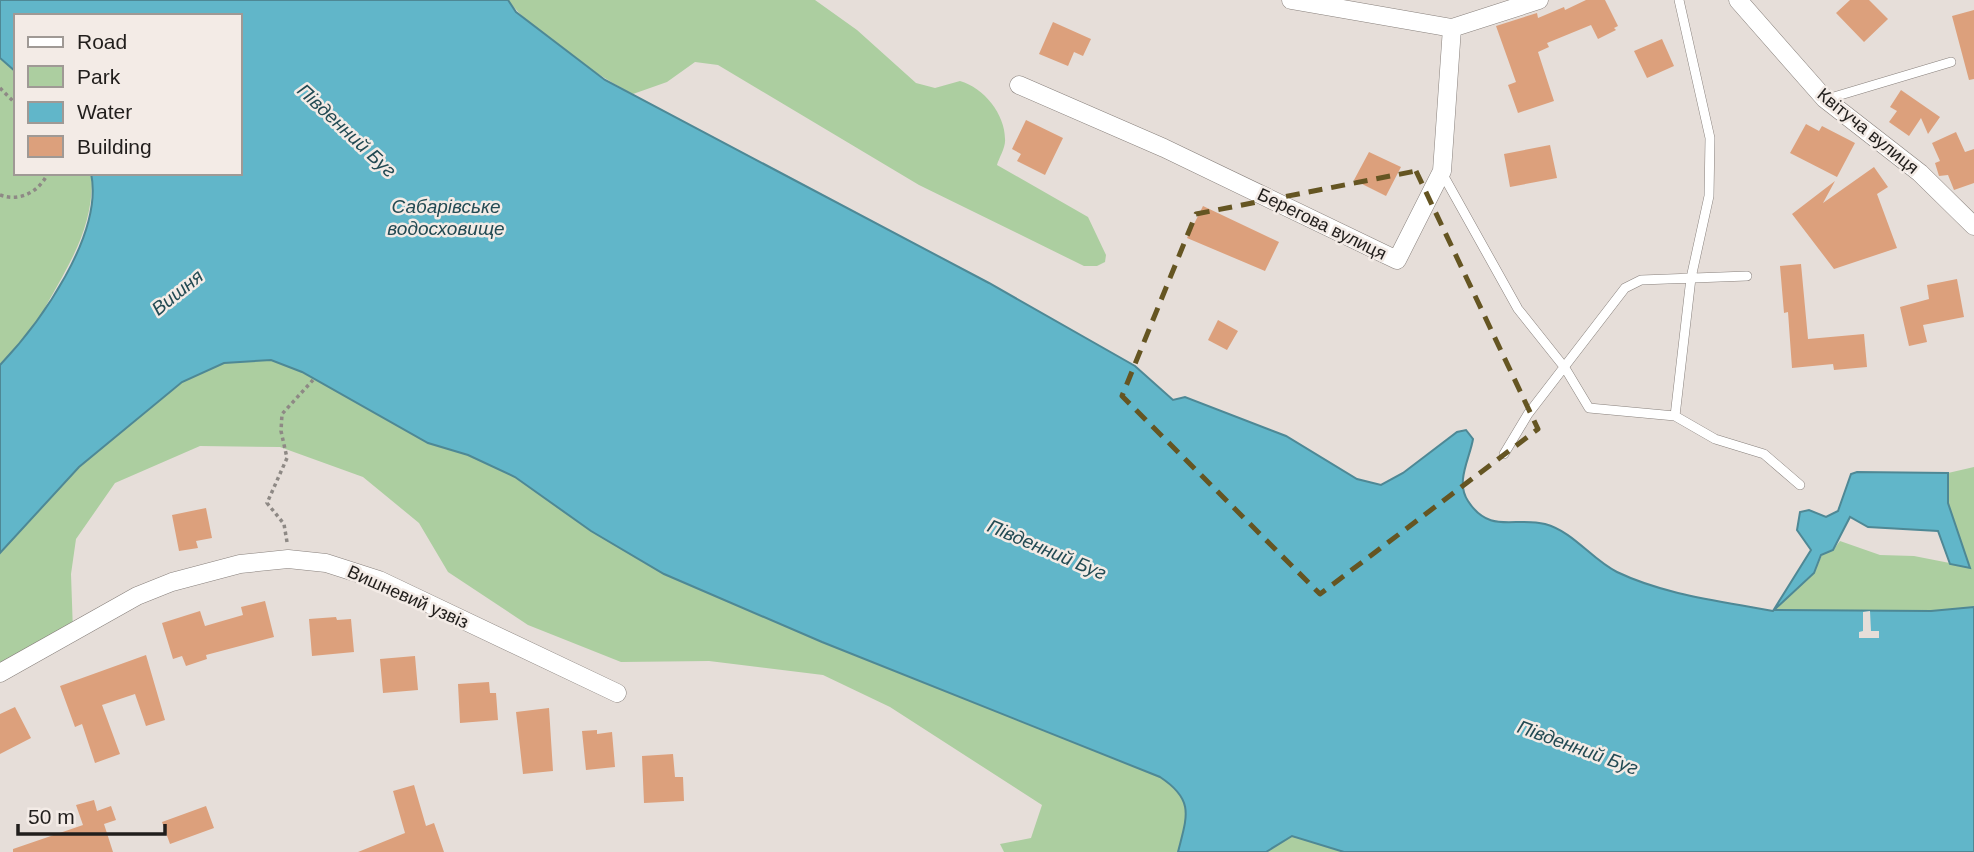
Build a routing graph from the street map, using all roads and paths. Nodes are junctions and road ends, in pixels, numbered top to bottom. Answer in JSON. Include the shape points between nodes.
{"nodes":[{"id":1,"x":1291,"y":0,"type":"edge"},
{"id":2,"x":1539,"y":0,"type":"edge"},
{"id":3,"x":1679,"y":0,"type":"edge"},
{"id":4,"x":1738,"y":0,"type":"edge"},
{"id":5,"x":1452,"y":28,"type":"junction"},
{"id":6,"x":1951,"y":62,"type":"dead end"},
{"id":7,"x":1019,"y":85,"type":"dead end"},
{"id":8,"x":0,"y":88,"type":"edge"},
{"id":9,"x":1825,"y":99,"type":"junction"},
{"id":10,"x":14,"y":102,"type":"edge"},
{"id":11,"x":1442,"y":171,"type":"junction"},
{"id":12,"x":47,"y":175,"type":"edge"},
{"id":13,"x":0,"y":195,"type":"edge"},
{"id":14,"x":1974,"y":226,"type":"edge"},
{"id":15,"x":1747,"y":276,"type":"dead end"},
{"id":16,"x":1691,"y":278,"type":"junction"},
{"id":17,"x":1565,"y":368,"type":"junction"},
{"id":18,"x":313,"y":380,"type":"dead end"},
{"id":19,"x":1675,"y":416,"type":"junction"},
{"id":20,"x":1504,"y":454,"type":"dead end"},
{"id":21,"x":1800,"y":485,"type":"dead end"},
{"id":22,"x":286,"y":531,"type":"dead end"},
{"id":23,"x":0,"y":673,"type":"edge"},
{"id":24,"x":617,"y":693,"type":"dead end"}],
"edges":[{"from":1,"to":5,"type":"street"},
{"from":2,"to":5,"type":"street"},
{"from":3,"to":16,"type":"lane","via":[[1710,138],[1709,197]]},
{"from":4,"to":9,"type":"street","name":"Квітуча вулиця"},
{"from":5,"to":11,"type":"street","name":"Берегова вулиця"},
{"from":6,"to":9,"type":"lane"},
{"from":7,"to":11,"type":"street","name":"Берегова вулиця","via":[[1164,148],[1397,260]]},
{"from":8,"to":10,"type":"path"},
{"from":9,"to":14,"type":"street","name":"Квітуча вулиця","via":[[1920,173]]},
{"from":11,"to":17,"type":"lane","via":[[1518,309]]},
{"from":12,"to":13,"type":"path","via":[[32,192],[17,198]]},
{"from":15,"to":16,"type":"lane"},
{"from":16,"to":17,"type":"lane","via":[[1641,281],[1625,288]]},
{"from":16,"to":19,"type":"lane"},
{"from":17,"to":19,"type":"lane","via":[[1589,408]]},
{"from":17,"to":20,"type":"lane","via":[[1528,414]]},
{"from":18,"to":22,"type":"path","via":[[282,414],[287,457],[267,503]]},
{"from":19,"to":21,"type":"lane","via":[[1715,439],[1764,454]]},
{"from":23,"to":24,"type":"street","name":"Вишневий узвіз","via":[[137,596],[172,582],[240,564],[288,559],[326,563],[379,580]]}]}
